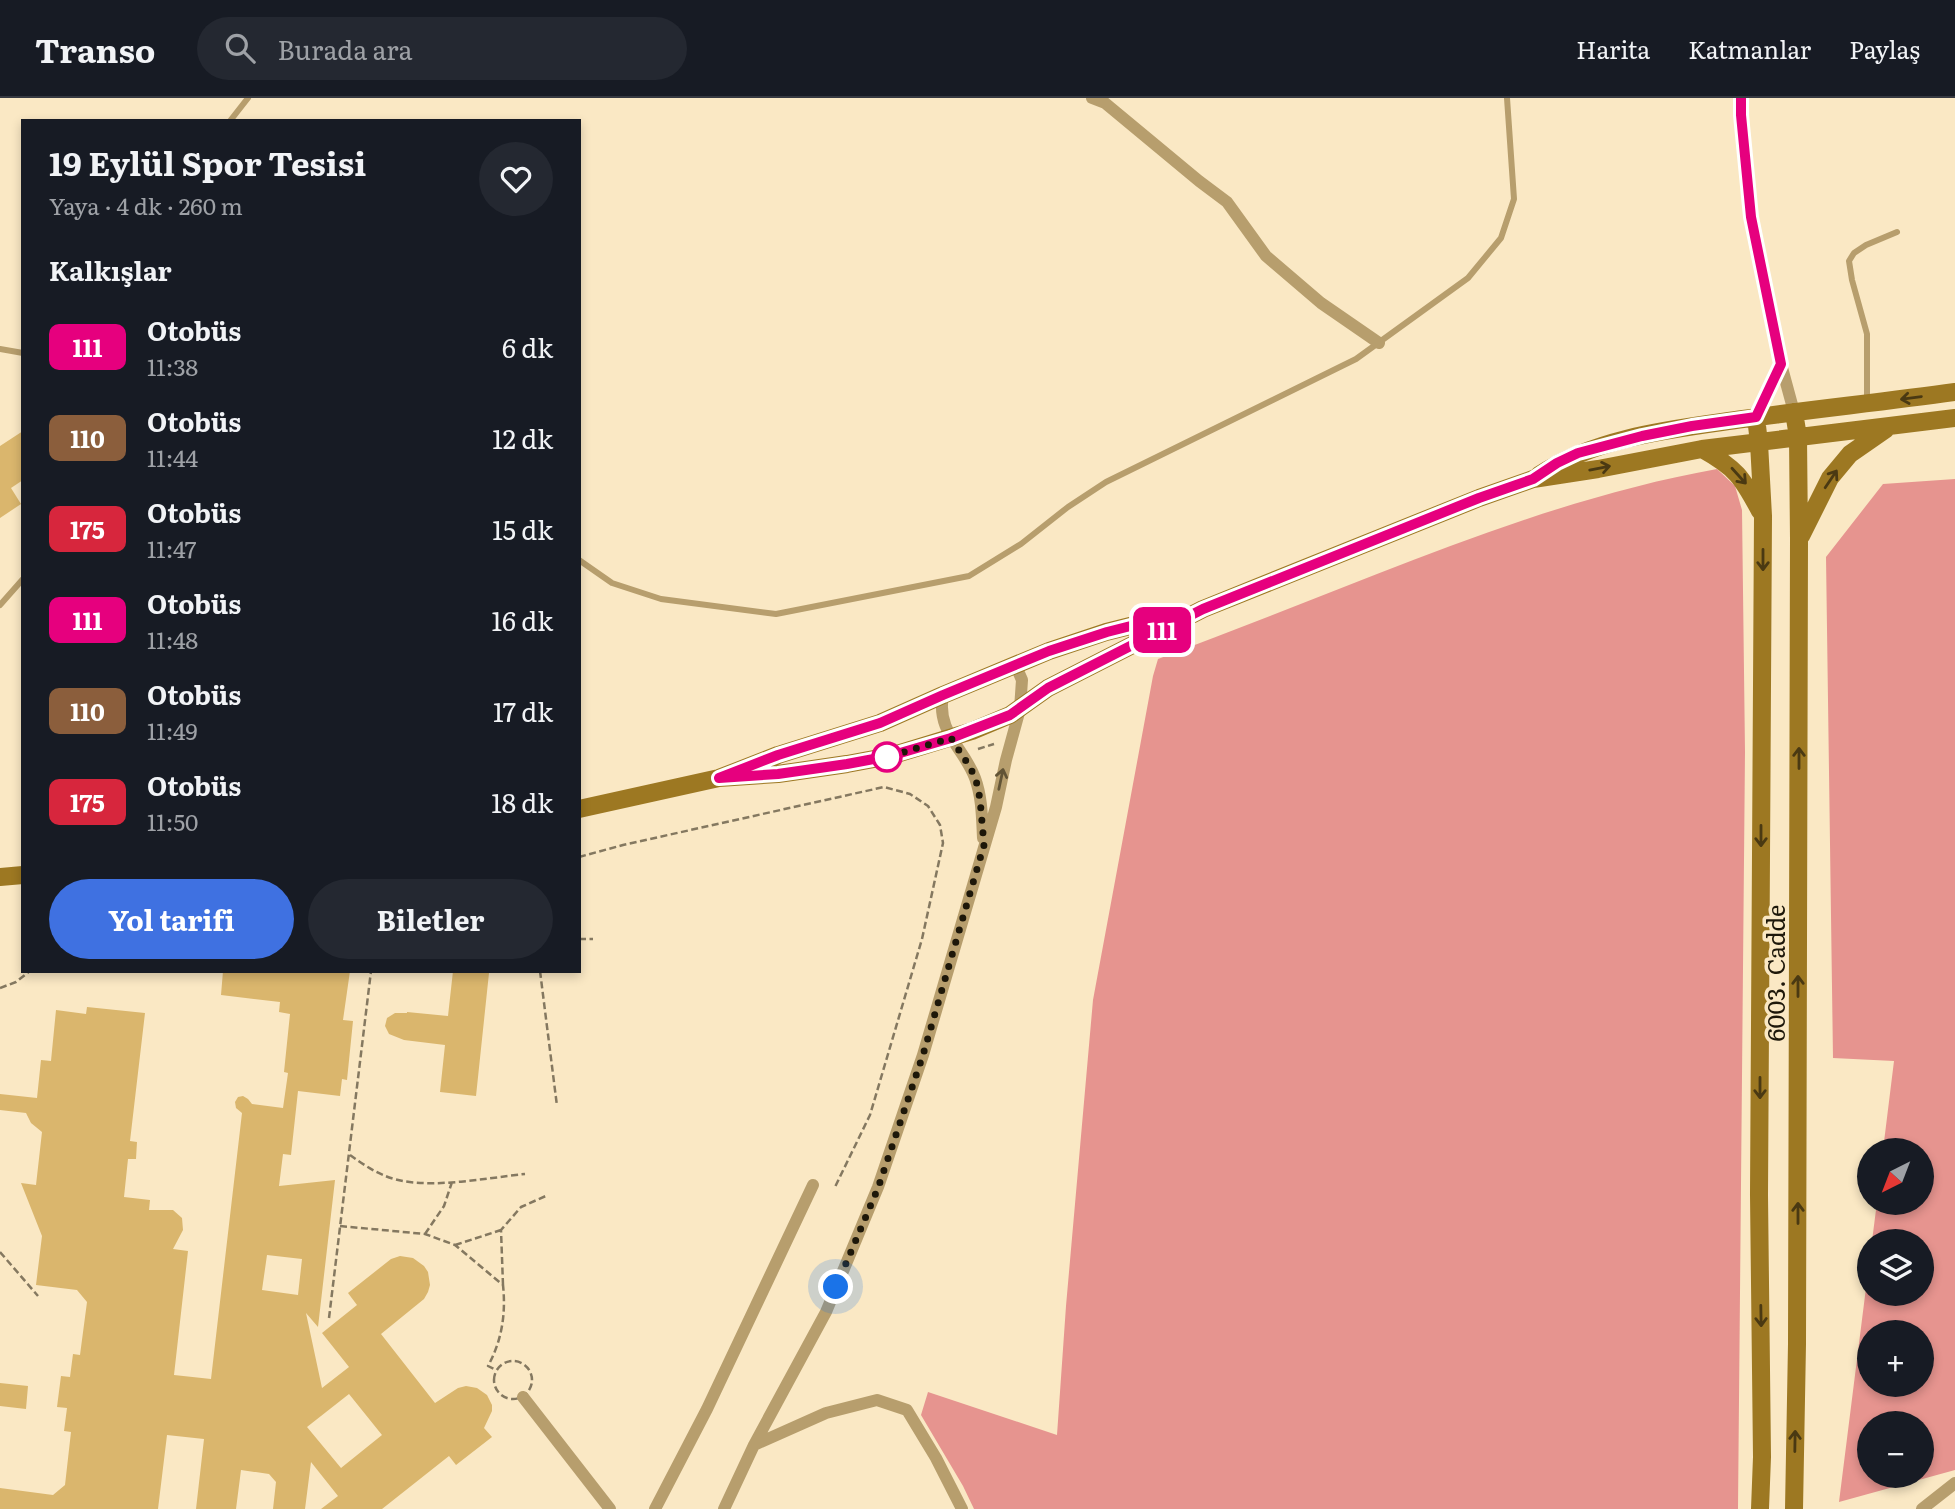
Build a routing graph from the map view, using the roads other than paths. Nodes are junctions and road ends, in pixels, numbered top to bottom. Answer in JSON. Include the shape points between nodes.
{"nodes":[{"id":1,"x":1091,"y":98,"type":"edge"},
{"id":2,"x":1507,"y":98,"type":"edge"},
{"id":3,"x":1741,"y":98,"type":"edge"},
{"id":4,"x":246,"y":99,"type":"edge"},
{"id":5,"x":231,"y":119,"type":"edge"},
{"id":6,"x":1896,"y":232,"type":"dead end"},
{"id":7,"x":1379,"y":343,"type":"junction"},
{"id":8,"x":0,"y":349,"type":"edge"},
{"id":9,"x":21,"y":353,"type":"edge"},
{"id":10,"x":1781,"y":364,"type":"junction"},
{"id":11,"x":1955,"y":392,"type":"edge"},
{"id":12,"x":1867,"y":404,"type":"junction"},
{"id":13,"x":1794,"y":412,"type":"junction"},
{"id":14,"x":1756,"y":417,"type":"junction"},
{"id":15,"x":1955,"y":418,"type":"edge"},
{"id":16,"x":1890,"y":425,"type":"junction"},
{"id":17,"x":1798,"y":438,"type":"junction"},
{"id":18,"x":1759,"y":443,"type":"junction"},
{"id":19,"x":1702,"y":449,"type":"junction"},
{"id":20,"x":1533,"y":479,"type":"junction"},
{"id":21,"x":1763,"y":516,"type":"junction"},
{"id":22,"x":1799,"y":539,"type":"junction"},
{"id":23,"x":581,"y":561,"type":"edge"},
{"id":24,"x":21,"y":581,"type":"edge"},
{"id":25,"x":0,"y":605,"type":"edge"},
{"id":26,"x":1203,"y":609,"type":"junction"},
{"id":27,"x":1015,"y":664,"type":"junction"},
{"id":28,"x":943,"y":695,"type":"junction"},
{"id":29,"x":1020,"y":709,"type":"junction"},
{"id":30,"x":951,"y":738,"type":"junction"},
{"id":31,"x":719,"y":778,"type":"junction"},
{"id":32,"x":581,"y":809,"type":"edge"},
{"id":33,"x":984,"y":845,"type":"junction"},
{"id":34,"x":21,"y":875,"type":"edge"},
{"id":35,"x":0,"y":877,"type":"edge"},
{"id":36,"x":813,"y":1185,"type":"dead end"},
{"id":37,"x":523,"y":1397,"type":"road end"},
{"id":38,"x":754,"y":1445,"type":"junction"},
{"id":39,"x":1955,"y":1483,"type":"edge"},
{"id":40,"x":610,"y":1509,"type":"edge"},
{"id":41,"x":655,"y":1509,"type":"edge"},
{"id":42,"x":724,"y":1509,"type":"edge"},
{"id":43,"x":961,"y":1509,"type":"edge"},
{"id":44,"x":1760,"y":1509,"type":"edge"},
{"id":45,"x":1794,"y":1509,"type":"edge"},
{"id":46,"x":1922,"y":1509,"type":"edge"}],
"edges":[{"from":1,"to":7,"type":"street","via":[[1105,103],[1227,202],[1266,256],[1321,303]]},
{"from":2,"to":7,"type":"lane","via":[[1514,199],[1501,238],[1468,278]]},
{"from":3,"to":10,"type":"street","via":[[1751,217]]},
{"from":4,"to":5,"type":"lane"},
{"from":6,"to":12,"type":"lane","via":[[1866,245],[1849,261],[1867,334]]},
{"from":7,"to":23,"type":"lane","via":[[1356,359],[1106,482],[969,576],[776,614],[661,599],[612,583]]},
{"from":8,"to":9,"type":"lane"},
{"from":10,"to":13,"type":"street"},
{"from":10,"to":14,"type":"street"},
{"from":11,"to":12,"type":"main road","one_way":true},
{"from":12,"to":13,"type":"main road"},
{"from":13,"to":14,"type":"main road"},
{"from":13,"to":17,"type":"main road","name":"6003. Cadde"},
{"from":14,"to":18,"type":"main road","name":"6003. Cadde"},
{"from":14,"to":20,"type":"main road","via":[[1600,446],[1557,463]]},
{"from":15,"to":16,"type":"main road"},
{"from":16,"to":17,"type":"main road"},
{"from":22,"to":16,"type":"main road","one_way":true,"via":[[1830,478],[1850,454]]},
{"from":17,"to":18,"type":"main road"},
{"from":17,"to":22,"type":"main road","name":"6003. Cadde"},
{"from":18,"to":19,"type":"main road"},
{"from":18,"to":21,"type":"main road","name":"6003. Cadde"},
{"from":20,"to":19,"type":"main road","one_way":true},
{"from":19,"to":21,"type":"main road","one_way":true,"via":[[1725,461],[1745,482]]},
{"from":20,"to":26,"type":"main road"},
{"from":21,"to":44,"type":"main road","name":"6003. Cadde","one_way":true},
{"from":45,"to":22,"type":"main road","name":"6003. Cadde","one_way":true},
{"from":24,"to":25,"type":"lane"},
{"from":26,"to":27,"type":"main road","via":[[1107,632]]},
{"from":26,"to":29,"type":"main road","via":[[1048,688]]},
{"from":27,"to":28,"type":"main road"},
{"from":27,"to":29,"type":"street","via":[[1022,680]]},
{"from":28,"to":30,"type":"street","via":[[942,714]]},
{"from":28,"to":31,"type":"main road","via":[[880,723]]},
{"from":29,"to":30,"type":"main road"},
{"from":33,"to":29,"type":"street","one_way":true},
{"from":30,"to":31,"type":"main road","via":[[847,764]]},
{"from":30,"to":33,"type":"street","via":[[976,780]]},
{"from":31,"to":32,"type":"main road"},
{"from":33,"to":38,"type":"street","via":[[923,1055],[878,1188],[825,1312]]},
{"from":34,"to":35,"type":"main road"},
{"from":36,"to":41,"type":"street"},
{"from":37,"to":40,"type":"street"},
{"from":38,"to":42,"type":"street"},
{"from":38,"to":43,"type":"street","via":[[826,1413],[877,1400],[907,1410]]},
{"from":39,"to":46,"type":"street"}]}
